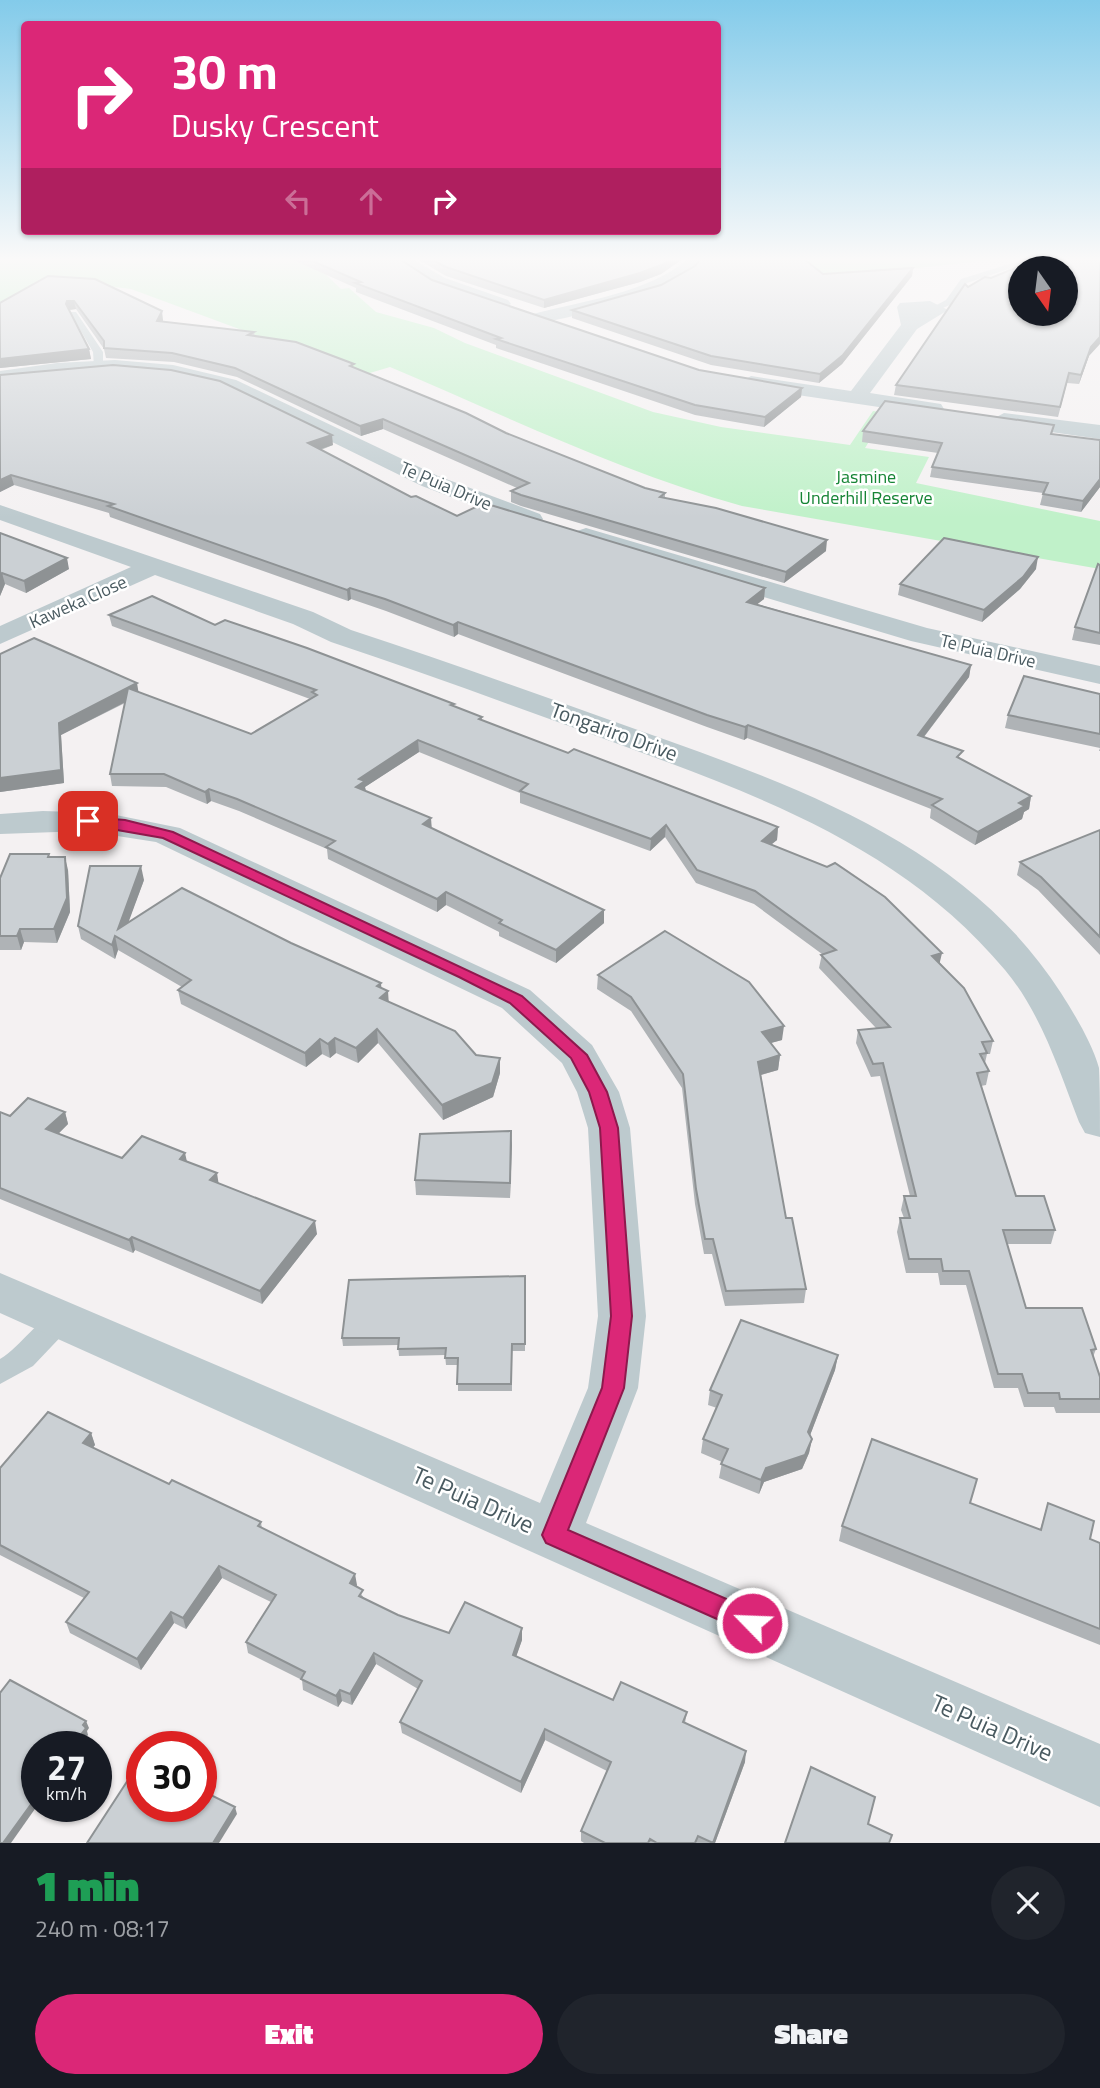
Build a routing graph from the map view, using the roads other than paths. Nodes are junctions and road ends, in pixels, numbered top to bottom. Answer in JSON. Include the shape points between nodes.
{"nodes":[{"id":1,"x":94,"y":346,"type":"edge"},
{"id":2,"x":894,"y":346,"type":"edge"},
{"id":3,"x":99,"y":366,"type":"junction"},
{"id":4,"x":0,"y":377,"type":"edge"},
{"id":5,"x":727,"y":377,"type":"edge"},
{"id":6,"x":856,"y":398,"type":"junction"},
{"id":7,"x":953,"y":412,"type":"edge"},
{"id":8,"x":980,"y":415,"type":"edge"},
{"id":9,"x":1100,"y":432,"type":"edge"},
{"id":10,"x":0,"y":512,"type":"edge"},
{"id":11,"x":154,"y":566,"type":"junction"},
{"id":12,"x":0,"y":636,"type":"edge"},
{"id":13,"x":1100,"y":675,"type":"edge"},
{"id":14,"x":0,"y":824,"type":"edge"},
{"id":15,"x":1100,"y":1122,"type":"edge"},
{"id":16,"x":0,"y":1292,"type":"edge"},
{"id":17,"x":62,"y":1319,"type":"junction"},
{"id":18,"x":0,"y":1373,"type":"edge"},
{"id":19,"x":554,"y":1535,"type":"junction"},
{"id":20,"x":1100,"y":1776,"type":"edge"}],
"edges":[{"from":1,"to":3,"type":"lane"},
{"from":2,"to":6,"type":"street"},
{"from":3,"to":4,"type":"street","name":"Te Puia Drive"},
{"from":3,"to":13,"type":"street","name":"Te Puia Drive","via":[[178,371],[229,384],[430,481],[558,528],[921,635]]},
{"from":5,"to":6,"type":"street"},
{"from":6,"to":7,"type":"street"},
{"from":8,"to":9,"type":"street"},
{"from":10,"to":11,"type":"street","name":"Tongariro Drive"},
{"from":11,"to":12,"type":"street","name":"Kaweka Close"},
{"from":11,"to":15,"type":"street","name":"Tongariro Drive","via":[[769,788],[884,844],[943,886],[1019,961],[1055,1016]]},
{"from":14,"to":19,"type":"street","via":[[109,822],[168,835],[516,999],[578,1055],[598,1092],[609,1128],[622,1316],[613,1388]]},
{"from":16,"to":17,"type":"street","name":"Te Puia Drive"},
{"from":17,"to":18,"type":"lane","via":[[24,1358]]},
{"from":17,"to":19,"type":"street","name":"Te Puia Drive"},
{"from":19,"to":20,"type":"street","name":"Te Puia Drive"}]}
